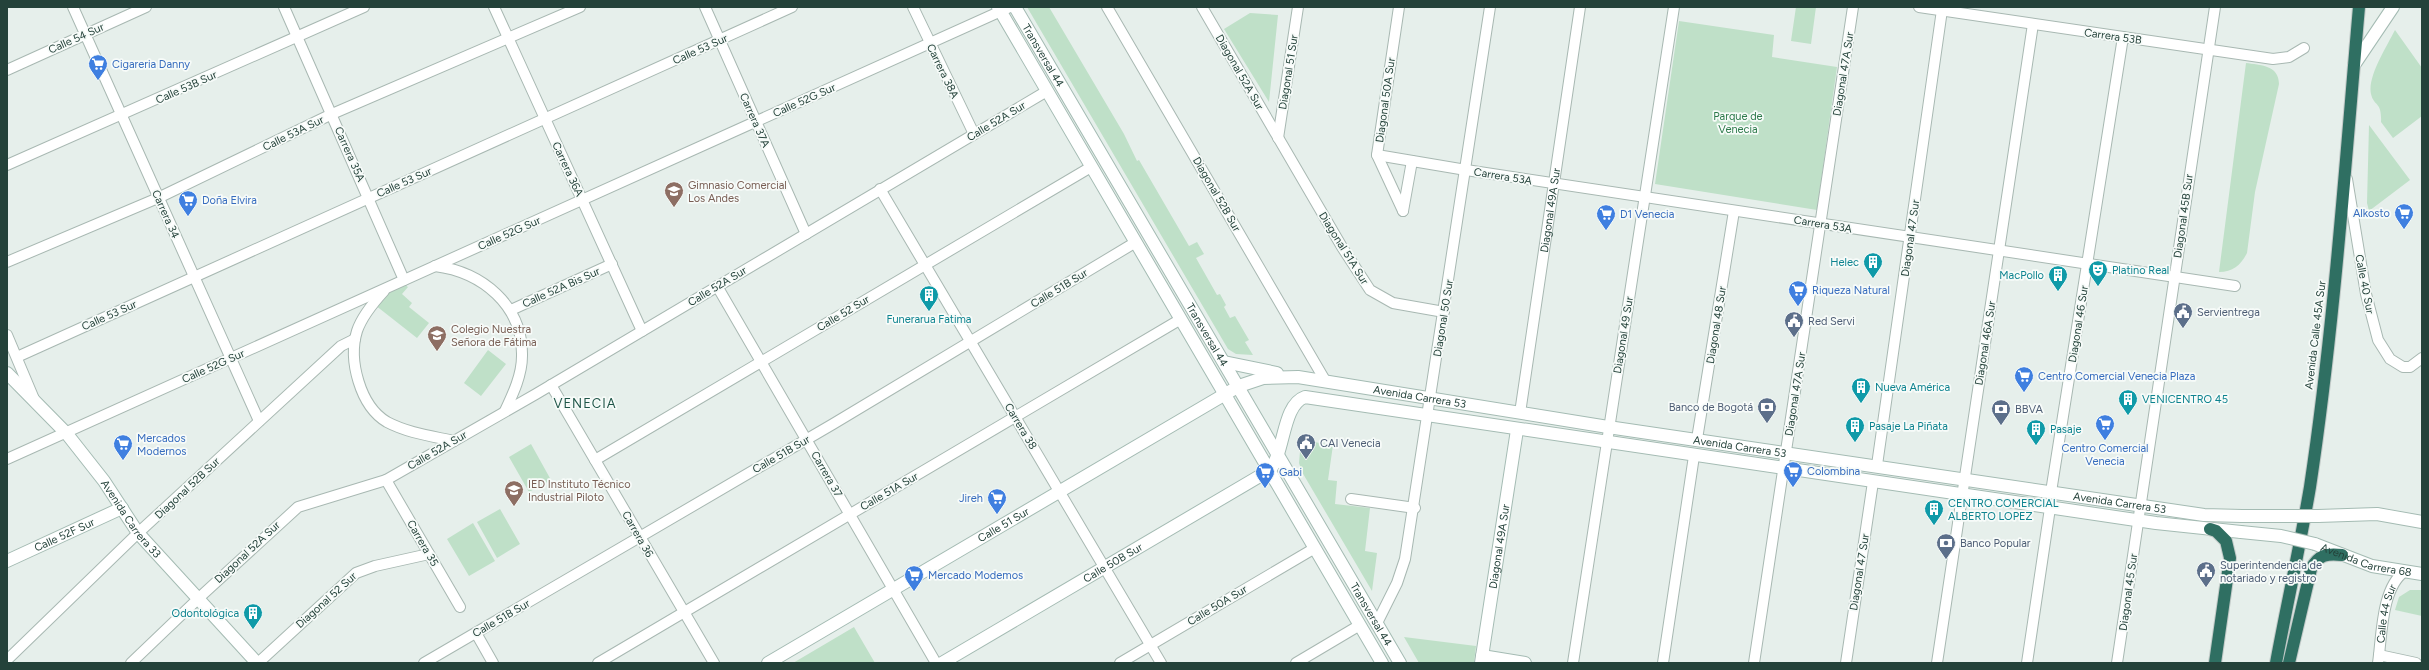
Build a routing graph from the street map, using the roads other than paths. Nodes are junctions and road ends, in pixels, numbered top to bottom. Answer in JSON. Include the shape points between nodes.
{"nodes":[{"id":1,"x":73,"y":7,"type":"edge"},
{"id":2,"x":146,"y":7,"type":"edge"},
{"id":3,"x":284,"y":7,"type":"edge"},
{"id":4,"x":364,"y":7,"type":"edge"},
{"id":5,"x":494,"y":7,"type":"edge"},
{"id":6,"x":580,"y":7,"type":"edge"},
{"id":7,"x":705,"y":7,"type":"edge"},
{"id":8,"x":792,"y":7,"type":"edge"},
{"id":9,"x":913,"y":7,"type":"edge"},
{"id":10,"x":1015,"y":7,"type":"edge"},
{"id":11,"x":1108,"y":7,"type":"edge"},
{"id":12,"x":1202,"y":7,"type":"edge"},
{"id":13,"x":1298,"y":7,"type":"edge"},
{"id":14,"x":1398,"y":7,"type":"edge"},
{"id":15,"x":1490,"y":7,"type":"edge"},
{"id":16,"x":1580,"y":7,"type":"edge"},
{"id":17,"x":1674,"y":7,"type":"edge"},
{"id":18,"x":1853,"y":7,"type":"edge"},
{"id":19,"x":1919,"y":7,"type":"edge"},
{"id":20,"x":2214,"y":7,"type":"edge"},
{"id":21,"x":2359,"y":7,"type":"edge"},
{"id":22,"x":2393,"y":7,"type":"edge"},
{"id":23,"x":1003,"y":9,"type":"edge"},
{"id":24,"x":1942,"y":10,"type":"junction"},
{"id":25,"x":2033,"y":24,"type":"junction"},
{"id":26,"x":85,"y":34,"type":"junction"},
{"id":27,"x":297,"y":37,"type":"junction"},
{"id":28,"x":2122,"y":37,"type":"junction"},
{"id":29,"x":509,"y":40,"type":"junction"},
{"id":30,"x":720,"y":40,"type":"junction"},
{"id":31,"x":930,"y":43,"type":"junction"},
{"id":32,"x":2304,"y":48,"type":"dead end"},
{"id":33,"x":2208,"y":50,"type":"junction"},
{"id":34,"x":2354,"y":65,"type":"junction"},
{"id":35,"x":7,"y":70,"type":"edge"},
{"id":36,"x":1047,"y":91,"type":"junction"},
{"id":37,"x":332,"y":114,"type":"junction"},
{"id":38,"x":122,"y":116,"type":"junction"},
{"id":39,"x":545,"y":119,"type":"junction"},
{"id":40,"x":756,"y":122,"type":"junction"},
{"id":41,"x":974,"y":134,"type":"junction"},
{"id":42,"x":1278,"y":138,"type":"junction"},
{"id":43,"x":1377,"y":155,"type":"junction"},
{"id":44,"x":1412,"y":161,"type":"junction"},
{"id":45,"x":7,"y":165,"type":"edge"},
{"id":46,"x":1092,"y":167,"type":"junction"},
{"id":47,"x":2345,"y":169,"type":"junction"},
{"id":48,"x":1466,"y":170,"type":"junction"},
{"id":49,"x":1554,"y":183,"type":"junction"},
{"id":50,"x":880,"y":189,"type":"junction"},
{"id":51,"x":369,"y":197,"type":"junction"},
{"id":52,"x":1645,"y":197,"type":"junction"},
{"id":53,"x":158,"y":198,"type":"junction"},
{"id":54,"x":582,"y":200,"type":"junction"},
{"id":55,"x":1734,"y":211,"type":"junction"},
{"id":56,"x":1821,"y":224,"type":"junction"},
{"id":57,"x":806,"y":234,"type":"junction"},
{"id":58,"x":1910,"y":237,"type":"junction"},
{"id":59,"x":1136,"y":242,"type":"junction"},
{"id":60,"x":1999,"y":251,"type":"junction"},
{"id":61,"x":7,"y":262,"type":"edge"},
{"id":62,"x":612,"y":264,"type":"junction"},
{"id":63,"x":2087,"y":264,"type":"junction"},
{"id":64,"x":925,"y":265,"type":"junction"},
{"id":65,"x":434,"y":266,"type":"junction"},
{"id":66,"x":194,"y":276,"type":"junction"},
{"id":67,"x":2174,"y":277,"type":"junction"},
{"id":68,"x":404,"y":280,"type":"junction"},
{"id":69,"x":717,"y":286,"type":"junction"},
{"id":70,"x":2236,"y":286,"type":"dead end"},
{"id":71,"x":386,"y":288,"type":"junction"},
{"id":72,"x":511,"y":310,"type":"junction"},
{"id":73,"x":1444,"y":312,"type":"junction"},
{"id":74,"x":1181,"y":319,"type":"junction"},
{"id":75,"x":642,"y":331,"type":"junction"},
{"id":76,"x":7,"y":335,"type":"edge"},
{"id":77,"x":355,"y":339,"type":"junction"},
{"id":78,"x":970,"y":341,"type":"junction"},
{"id":79,"x":17,"y":357,"type":"junction"},
{"id":80,"x":231,"y":358,"type":"junction"},
{"id":81,"x":2422,"y":358,"type":"edge"},
{"id":82,"x":761,"y":362,"type":"junction"},
{"id":83,"x":1224,"y":362,"type":"junction"},
{"id":84,"x":7,"y":373,"type":"edge"},
{"id":85,"x":1298,"y":377,"type":"junction"},
{"id":86,"x":1326,"y":382,"type":"junction"},
{"id":87,"x":551,"y":385,"type":"junction"},
{"id":88,"x":1238,"y":386,"type":"junction"},
{"id":89,"x":1225,"y":394,"type":"junction"},
{"id":90,"x":1431,"y":398,"type":"junction"},
{"id":91,"x":36,"y":402,"type":"junction"},
{"id":92,"x":505,"y":411,"type":"junction"},
{"id":93,"x":1520,"y":413,"type":"junction"},
{"id":94,"x":1428,"y":416,"type":"junction"},
{"id":95,"x":1015,"y":417,"type":"junction"},
{"id":96,"x":259,"y":422,"type":"junction"},
{"id":97,"x":1608,"y":427,"type":"junction"},
{"id":98,"x":1517,"y":430,"type":"junction"},
{"id":99,"x":65,"y":433,"type":"junction"},
{"id":100,"x":806,"y":439,"type":"junction"},
{"id":101,"x":1697,"y":439,"type":"junction"},
{"id":102,"x":454,"y":441,"type":"junction"},
{"id":103,"x":1606,"y":443,"type":"junction"},
{"id":104,"x":1786,"y":452,"type":"junction"},
{"id":105,"x":1278,"y":456,"type":"junction"},
{"id":106,"x":1694,"y":456,"type":"junction"},
{"id":107,"x":7,"y":459,"type":"edge"},
{"id":108,"x":595,"y":460,"type":"junction"},
{"id":109,"x":1877,"y":465,"type":"junction"},
{"id":110,"x":1784,"y":469,"type":"junction"},
{"id":111,"x":1270,"y":470,"type":"junction"},
{"id":112,"x":1965,"y":479,"type":"junction"},
{"id":113,"x":386,"y":480,"type":"junction"},
{"id":114,"x":1873,"y":482,"type":"junction"},
{"id":115,"x":1059,"y":492,"type":"junction"},
{"id":116,"x":2051,"y":492,"type":"junction"},
{"id":117,"x":1962,"y":495,"type":"junction"},
{"id":118,"x":1352,"y":499,"type":"dead end"},
{"id":119,"x":2141,"y":505,"type":"junction"},
{"id":120,"x":122,"y":508,"type":"junction"},
{"id":121,"x":1415,"y":508,"type":"junction"},
{"id":122,"x":2050,"y":508,"type":"junction"},
{"id":123,"x":850,"y":514,"type":"junction"},
{"id":124,"x":2138,"y":521,"type":"junction"},
{"id":125,"x":2422,"y":522,"type":"edge"},
{"id":126,"x":2210,"y":529,"type":"junction"},
{"id":127,"x":2240,"y":532,"type":"joint"},
{"id":128,"x":138,"y":533,"type":"junction"},
{"id":129,"x":640,"y":537,"type":"junction"},
{"id":130,"x":1315,"y":548,"type":"junction"},
{"id":131,"x":429,"y":554,"type":"junction"},
{"id":132,"x":2342,"y":555,"type":"junction"},
{"id":133,"x":7,"y":562,"type":"edge"},
{"id":134,"x":1104,"y":567,"type":"junction"},
{"id":135,"x":2405,"y":571,"type":"junction"},
{"id":136,"x":2422,"y":574,"type":"edge"},
{"id":137,"x":894,"y":589,"type":"junction"},
{"id":138,"x":198,"y":599,"type":"junction"},
{"id":139,"x":460,"y":606,"type":"dead end"},
{"id":140,"x":684,"y":612,"type":"junction"},
{"id":141,"x":1377,"y":623,"type":"junction"},
{"id":142,"x":1360,"y":625,"type":"junction"},
{"id":143,"x":476,"y":633,"type":"junction"},
{"id":144,"x":1150,"y":645,"type":"junction"},
{"id":145,"x":2378,"y":659,"type":"edge"},
{"id":146,"x":7,"y":660,"type":"edge"},
{"id":147,"x":1482,"y":660,"type":"edge"},
{"id":148,"x":131,"y":663,"type":"edge"},
{"id":149,"x":258,"y":663,"type":"edge"},
{"id":150,"x":424,"y":663,"type":"edge"},
{"id":151,"x":493,"y":663,"type":"edge"},
{"id":152,"x":598,"y":663,"type":"edge"},
{"id":153,"x":714,"y":663,"type":"edge"},
{"id":154,"x":768,"y":663,"type":"edge"},
{"id":155,"x":936,"y":663,"type":"edge"},
{"id":156,"x":942,"y":663,"type":"edge"},
{"id":157,"x":1120,"y":663,"type":"edge"},
{"id":158,"x":1161,"y":663,"type":"edge"},
{"id":159,"x":1296,"y":663,"type":"edge"},
{"id":160,"x":1382,"y":663,"type":"edge"},
{"id":161,"x":1400,"y":663,"type":"edge"},
{"id":162,"x":1525,"y":663,"type":"edge"},
{"id":163,"x":1574,"y":663,"type":"edge"},
{"id":164,"x":1663,"y":663,"type":"edge"},
{"id":165,"x":1754,"y":663,"type":"edge"},
{"id":166,"x":1846,"y":663,"type":"edge"},
{"id":167,"x":1937,"y":663,"type":"edge"},
{"id":168,"x":2027,"y":663,"type":"edge"},
{"id":169,"x":2117,"y":663,"type":"edge"},
{"id":170,"x":2215,"y":663,"type":"edge"},
{"id":171,"x":2276,"y":663,"type":"edge"},
{"id":172,"x":2289,"y":663,"type":"edge"},
{"id":173,"x":2416,"y":663,"type":"edge"}],
"edges":[{"from":1,"to":26,"type":"street","name":"Carrera 34"},
{"from":2,"to":26,"type":"street","name":"Calle 54 Sur"},
{"from":3,"to":27,"type":"street","name":"Carrera 35A"},
{"from":4,"to":27,"type":"street","name":"Calle 53B Sur"},
{"from":5,"to":29,"type":"street","name":"Carrera 36A"},
{"from":6,"to":29,"type":"street","name":"Calle 53A Sur"},
{"from":7,"to":30,"type":"street","name":"Carrera 37A"},
{"from":8,"to":30,"type":"street","name":"Calle 53 Sur"},
{"from":9,"to":31,"type":"street","name":"Carrera 38A"},
{"from":10,"to":83,"type":"main road","name":"Transversal 44"},
{"from":11,"to":86,"type":"street","name":"Diagonal 52B Sur"},
{"from":12,"to":42,"type":"street","name":"Diagonal 52A Sur"},
{"from":13,"to":42,"type":"street","name":"Diagonal 51 Sur"},
{"from":14,"to":43,"type":"street","name":"Diagonal 50A Sur"},
{"from":15,"to":48,"type":"street","name":"Diagonal 50 Sur"},
{"from":16,"to":49,"type":"street","name":"Diagonal 49A Sur"},
{"from":17,"to":52,"type":"street","name":"Diagonal 49 Sur"},
{"from":18,"to":56,"type":"street","name":"Diagonal 47A Sur"},
{"from":19,"to":24,"type":"street","name":"Carrera 53B"},
{"from":20,"to":33,"type":"street","name":"Diagonal 45B Sur"},
{"from":21,"to":34,"type":"highway","name":"Avenida Calle 45A Sur"},
{"from":22,"to":34,"type":"main road"},
{"from":23,"to":31,"type":"street","name":"Calle 52G Sur"},
{"from":23,"to":36,"type":"main road","name":"Transversal 44"},
{"from":24,"to":25,"type":"street","name":"Carrera 53B"},
{"from":24,"to":58,"type":"street","name":"Diagonal 47 Sur"},
{"from":25,"to":28,"type":"street","name":"Carrera 53B"},
{"from":25,"to":60,"type":"street","name":"Diagonal 46A Sur"},
{"from":26,"to":35,"type":"street","name":"Calle 54 Sur"},
{"from":26,"to":38,"type":"street","name":"Carrera 34"},
{"from":27,"to":37,"type":"street","name":"Carrera 35A"},
{"from":27,"to":38,"type":"street","name":"Calle 53B Sur"},
{"from":28,"to":33,"type":"street","name":"Carrera 53B"},
{"from":28,"to":63,"type":"street","name":"Diagonal 46 Sur"},
{"from":29,"to":37,"type":"street","name":"Calle 53A Sur"},
{"from":29,"to":39,"type":"street","name":"Carrera 36A"},
{"from":30,"to":39,"type":"street","name":"Calle 53 Sur"},
{"from":30,"to":40,"type":"street","name":"Carrera 37A"},
{"from":31,"to":40,"type":"street","name":"Calle 52G Sur"},
{"from":31,"to":41,"type":"street","name":"Carrera 38A"},
{"from":32,"to":33,"type":"street","name":"Carrera 53B","via":[[2289,57],[2279,59]]},
{"from":33,"to":67,"type":"street","name":"Diagonal 45B Sur"},
{"from":34,"to":47,"type":"highway","name":"Avenida Calle 45A Sur"},
{"from":36,"to":41,"type":"street","name":"Calle 52A Sur"},
{"from":36,"to":46,"type":"main road","name":"Transversal 44"},
{"from":37,"to":51,"type":"street","name":"Carrera 35A"},
{"from":37,"to":53,"type":"street","name":"Calle 53A Sur"},
{"from":38,"to":45,"type":"street","name":"Calle 53B Sur"},
{"from":38,"to":53,"type":"street","name":"Carrera 34"},
{"from":39,"to":51,"type":"street","name":"Calle 53 Sur"},
{"from":39,"to":54,"type":"street","name":"Carrera 36A"},
{"from":40,"to":54,"type":"street","name":"Calle 52G Sur"},
{"from":40,"to":57,"type":"street","name":"Carrera 37A"},
{"from":41,"to":50,"type":"street","name":"Calle 52A Sur"},
{"from":42,"to":73,"type":"street","name":"Diagonal 51A Sur","via":[[1370,290],[1393,303]]},
{"from":43,"to":44,"type":"street","name":"Carrera 53A"},
{"from":43,"to":44,"type":"street","name":"Diagonal 50A Sur","via":[[1403,211]]},
{"from":44,"to":48,"type":"street","name":"Carrera 53A"},
{"from":46,"to":59,"type":"main road","name":"Transversal 44"},
{"from":46,"to":64,"type":"street","name":"Calle 52 Sur"},
{"from":47,"to":81,"type":"street","name":"Calle 40 Sur","via":[[2366,294],[2378,340],[2387,356],[2397,365],[2410,367]]},
{"from":47,"to":171,"type":"highway","name":"Avenida Calle 45A Sur","via":[[2310,480]]},
{"from":48,"to":49,"type":"street","name":"Carrera 53A"},
{"from":48,"to":73,"type":"street","name":"Diagonal 50 Sur"},
{"from":49,"to":52,"type":"street","name":"Carrera 53A"},
{"from":49,"to":93,"type":"street","name":"Diagonal 49A Sur"},
{"from":50,"to":57,"type":"street","name":"Calle 52A Sur"},
{"from":50,"to":64,"type":"street","name":"Carrera 38"},
{"from":51,"to":66,"type":"street","name":"Calle 53 Sur"},
{"from":51,"to":68,"type":"street","name":"Carrera 35A"},
{"from":52,"to":55,"type":"street","name":"Carrera 53A"},
{"from":52,"to":97,"type":"street","name":"Diagonal 49 Sur"},
{"from":53,"to":61,"type":"street","name":"Calle 53A Sur"},
{"from":53,"to":66,"type":"street","name":"Carrera 34"},
{"from":54,"to":62,"type":"street","name":"Carrera 36A"},
{"from":54,"to":65,"type":"street","name":"Calle 52G Sur"},
{"from":55,"to":56,"type":"street","name":"Carrera 53A"},
{"from":55,"to":101,"type":"street","name":"Diagonal 48 Sur"},
{"from":56,"to":58,"type":"street","name":"Carrera 53A"},
{"from":56,"to":104,"type":"street","name":"Diagonal 47A Sur"},
{"from":57,"to":69,"type":"street","name":"Calle 52A Sur"},
{"from":58,"to":60,"type":"street","name":"Carrera 53A"},
{"from":58,"to":109,"type":"street","name":"Diagonal 47 Sur"},
{"from":59,"to":74,"type":"main road","name":"Transversal 44"},
{"from":59,"to":78,"type":"street","name":"Calle 51B Sur"},
{"from":60,"to":63,"type":"street","name":"Carrera 53A"},
{"from":60,"to":112,"type":"street","name":"Diagonal 46A Sur"},
{"from":62,"to":72,"type":"street","name":"Calle 52A Bis Sur"},
{"from":62,"to":75,"type":"street","name":"Carrera 36A"},
{"from":63,"to":67,"type":"street","name":"Carrera 53A"},
{"from":63,"to":116,"type":"street","name":"Diagonal 46 Sur"},
{"from":64,"to":78,"type":"street","name":"Carrera 38"},
{"from":64,"to":82,"type":"street","name":"Calle 52 Sur"},
{"from":65,"to":68,"type":"street","name":"Calle 52G Sur"},
{"from":65,"to":72,"type":"street","via":[[455,269],[478,280],[497,293]]},
{"from":66,"to":79,"type":"street","name":"Calle 53 Sur"},
{"from":66,"to":80,"type":"street","name":"Carrera 34"},
{"from":67,"to":70,"type":"street","name":"Carrera 53A"},
{"from":67,"to":119,"type":"street","name":"Diagonal 45B Sur"},
{"from":68,"to":71,"type":"street","name":"Calle 52G Sur"},
{"from":69,"to":75,"type":"street","name":"Calle 52A Sur"},
{"from":69,"to":82,"type":"street","name":"Carrera 37"},
{"from":71,"to":77,"type":"street","via":[[366,314]]},
{"from":71,"to":80,"type":"street","name":"Calle 52G Sur"},
{"from":72,"to":92,"type":"street","via":[[521,337],[522,357],[516,385]]},
{"from":73,"to":90,"type":"street","name":"Diagonal 50 Sur"},
{"from":74,"to":89,"type":"main road","name":"Transversal 44"},
{"from":74,"to":95,"type":"street","name":"Calle 51A Sur"},
{"from":75,"to":87,"type":"street","name":"Calle 52A Sur"},
{"from":76,"to":79,"type":"street"},
{"from":77,"to":96,"type":"street","name":"Diagonal 52B Sur","via":[[341,346]]},
{"from":77,"to":102,"type":"street","via":[[357,378],[370,405],[385,421],[409,432]]},
{"from":78,"to":95,"type":"street","name":"Carrera 38"},
{"from":78,"to":100,"type":"street","name":"Calle 51B Sur"},
{"from":79,"to":91,"type":"street"},
{"from":80,"to":96,"type":"street","name":"Carrera 34"},
{"from":80,"to":99,"type":"street","name":"Calle 52G Sur"},
{"from":82,"to":100,"type":"street","name":"Carrera 37"},
{"from":82,"to":108,"type":"street","name":"Calle 52 Sur"},
{"from":83,"to":85,"type":"main road"},
{"from":83,"to":88,"type":"main road","name":"Transversal 44"},
{"from":84,"to":91,"type":"main road","name":"Avenida Carrera 33"},
{"from":85,"to":86,"type":"main road","name":"Avenida Carrera 53"},
{"from":85,"to":88,"type":"main road","name":"Avenida Carrera 53","via":[[1263,378]]},
{"from":86,"to":90,"type":"main road","name":"Avenida Carrera 53"},
{"from":87,"to":92,"type":"street","name":"Calle 52A Sur"},
{"from":87,"to":108,"type":"street","name":"Carrera 36"},
{"from":88,"to":89,"type":"main road","name":"Calle 51 Sur"},
{"from":88,"to":105,"type":"main road","name":"Transversal 44"},
{"from":89,"to":111,"type":"main road","name":"Transversal 44"},
{"from":89,"to":115,"type":"main road","name":"Calle 51 Sur"},
{"from":90,"to":93,"type":"main road","name":"Avenida Carrera 53"},
{"from":90,"to":94,"type":"street","name":"Diagonal 50 Sur"},
{"from":91,"to":99,"type":"main road","name":"Avenida Carrera 33"},
{"from":92,"to":102,"type":"street","name":"Calle 52A Sur"},
{"from":93,"to":97,"type":"main road","name":"Avenida Carrera 53"},
{"from":94,"to":98,"type":"main road","name":"Avenida Carrera 53"},
{"from":94,"to":105,"type":"main road","name":"Avenida Carrera 53","via":[[1305,397],[1293,406]]},
{"from":94,"to":121,"type":"street","name":"Diagonal 50 Sur"},
{"from":95,"to":115,"type":"street","name":"Carrera 38"},
{"from":95,"to":123,"type":"street","name":"Calle 51A Sur"},
{"from":96,"to":128,"type":"street","name":"Diagonal 52B Sur"},
{"from":97,"to":101,"type":"main road","name":"Avenida Carrera 53"},
{"from":97,"to":103,"type":"street","name":"Diagonal 49 Sur"},
{"from":98,"to":103,"type":"main road","name":"Avenida Carrera 53"},
{"from":98,"to":147,"type":"main road","name":"Diagonal 49A Sur"},
{"from":99,"to":107,"type":"street","name":"Calle 52G Sur"},
{"from":99,"to":120,"type":"main road","name":"Avenida Carrera 33","via":[[104,481]]},
{"from":100,"to":123,"type":"street","name":"Carrera 37"},
{"from":100,"to":129,"type":"street","name":"Calle 51B Sur"},
{"from":101,"to":104,"type":"main road","name":"Avenida Carrera 53"},
{"from":102,"to":113,"type":"street","name":"Calle 52A Sur"},
{"from":103,"to":106,"type":"main road","name":"Avenida Carrera 53"},
{"from":103,"to":163,"type":"street","name":"Diagonal 49 Sur"},
{"from":104,"to":109,"type":"main road","name":"Avenida Carrera 53"},
{"from":104,"to":110,"type":"street","name":"Diagonal 47A Sur"},
{"from":105,"to":111,"type":"main road","name":"Calle 50B Sur"},
{"from":105,"to":141,"type":"main road","name":"Transversal 44"},
{"from":106,"to":110,"type":"main road","name":"Avenida Carrera 53"},
{"from":106,"to":164,"type":"street"},
{"from":108,"to":129,"type":"street","name":"Carrera 36"},
{"from":109,"to":112,"type":"main road","name":"Avenida Carrera 53"},
{"from":110,"to":114,"type":"main road","name":"Avenida Carrera 53"},
{"from":110,"to":165,"type":"street","name":"Diagonal 47A Sur"},
{"from":111,"to":130,"type":"main road","name":"Transversal 44"},
{"from":111,"to":134,"type":"main road","name":"Calle 50B Sur"},
{"from":112,"to":116,"type":"main road","name":"Avenida Carrera 53"},
{"from":112,"to":117,"type":"street","name":"Diagonal 46A Sur"},
{"from":113,"to":131,"type":"street","name":"Carrera 35"},
{"from":113,"to":138,"type":"street","name":"Diagonal 52A Sur","via":[[298,507]]},
{"from":114,"to":117,"type":"main road","name":"Avenida Carrera 53"},
{"from":114,"to":166,"type":"street","name":"Diagonal 47 Sur"},
{"from":115,"to":134,"type":"street","name":"Carrera 38"},
{"from":115,"to":137,"type":"main road","name":"Calle 51 Sur"},
{"from":116,"to":119,"type":"main road","name":"Avenida Carrera 53"},
{"from":117,"to":122,"type":"main road","name":"Avenida Carrera 53"},
{"from":117,"to":167,"type":"street","name":"Diagonal 46A Sur"},
{"from":118,"to":121,"type":"street"},
{"from":119,"to":124,"type":"street","name":"Diagonal 45B Sur"},
{"from":119,"to":125,"type":"main road","name":"Avenida Carrera 53","bridge":true,"via":[[2204,515],[2376,514]]},
{"from":120,"to":128,"type":"main road","name":"Avenida Carrera 33"},
{"from":120,"to":133,"type":"main road","name":"Calle 52F Sur"},
{"from":121,"to":141,"type":"street","name":"Diagonal 50 Sur","via":[[1401,573]]},
{"from":122,"to":124,"type":"main road","name":"Avenida Carrera 53"},
{"from":122,"to":168,"type":"street"},
{"from":123,"to":137,"type":"street","name":"Carrera 37"},
{"from":123,"to":140,"type":"street","name":"Calle 51A Sur"},
{"from":124,"to":126,"type":"main road","name":"Avenida Carrera 53"},
{"from":124,"to":169,"type":"street","name":"Diagonal 45 Sur"},
{"from":126,"to":127,"type":"main road","name":"Avenida Carrera 53"},
{"from":126,"to":170,"type":"highway","via":[[2226,540],[2230,558]]},
{"from":127,"to":132,"type":"main road","name":"Avenida Carrera 68","bridge":true,"via":[[2281,536],[2315,544]]},
{"from":128,"to":138,"type":"main road","name":"Avenida Carrera 33"},
{"from":128,"to":146,"type":"street","name":"Diagonal 52B Sur"},
{"from":129,"to":140,"type":"street","name":"Carrera 36"},
{"from":129,"to":143,"type":"street","name":"Calle 51B Sur"},
{"from":130,"to":142,"type":"main road","name":"Transversal 44"},
{"from":130,"to":144,"type":"street","name":"Calle 50A Sur"},
{"from":131,"to":139,"type":"street","name":"Carrera 35"},
{"from":131,"to":149,"type":"street","name":"Diagonal 52 Sur","via":[[356,573]]},
{"from":132,"to":135,"type":"main road","name":"Avenida Carrera 68","via":[[2372,566]]},
{"from":132,"to":172,"type":"highway","via":[[2325,555],[2314,562],[2305,589]]},
{"from":134,"to":144,"type":"street","name":"Carrera 38"},
{"from":134,"to":156,"type":"main road","name":"Calle 50B Sur"},
{"from":135,"to":136,"type":"main road","name":"Avenida Carrera 68"},
{"from":135,"to":145,"type":"street","name":"Calle 44 Sur","via":[[2394,581],[2389,592]]},
{"from":137,"to":154,"type":"main road","name":"Calle 51 Sur"},
{"from":137,"to":155,"type":"street","name":"Carrera 37"},
{"from":138,"to":148,"type":"street","name":"Diagonal 52A Sur"},
{"from":138,"to":149,"type":"main road","name":"Avenida Carrera 33"},
{"from":140,"to":152,"type":"street","name":"Calle 51A Sur"},
{"from":140,"to":153,"type":"street","name":"Carrera 36"},
{"from":141,"to":161,"type":"main road","name":"Transversal 44"},
{"from":142,"to":159,"type":"street"},
{"from":142,"to":160,"type":"main road","name":"Transversal 44"},
{"from":143,"to":150,"type":"street","name":"Calle 51B Sur"},
{"from":143,"to":151,"type":"street"},
{"from":144,"to":157,"type":"street","name":"Calle 50A Sur"},
{"from":144,"to":158,"type":"street","name":"Carrera 38"},
{"from":145,"to":173,"type":"street"},
{"from":147,"to":162,"type":"main road"}]}
